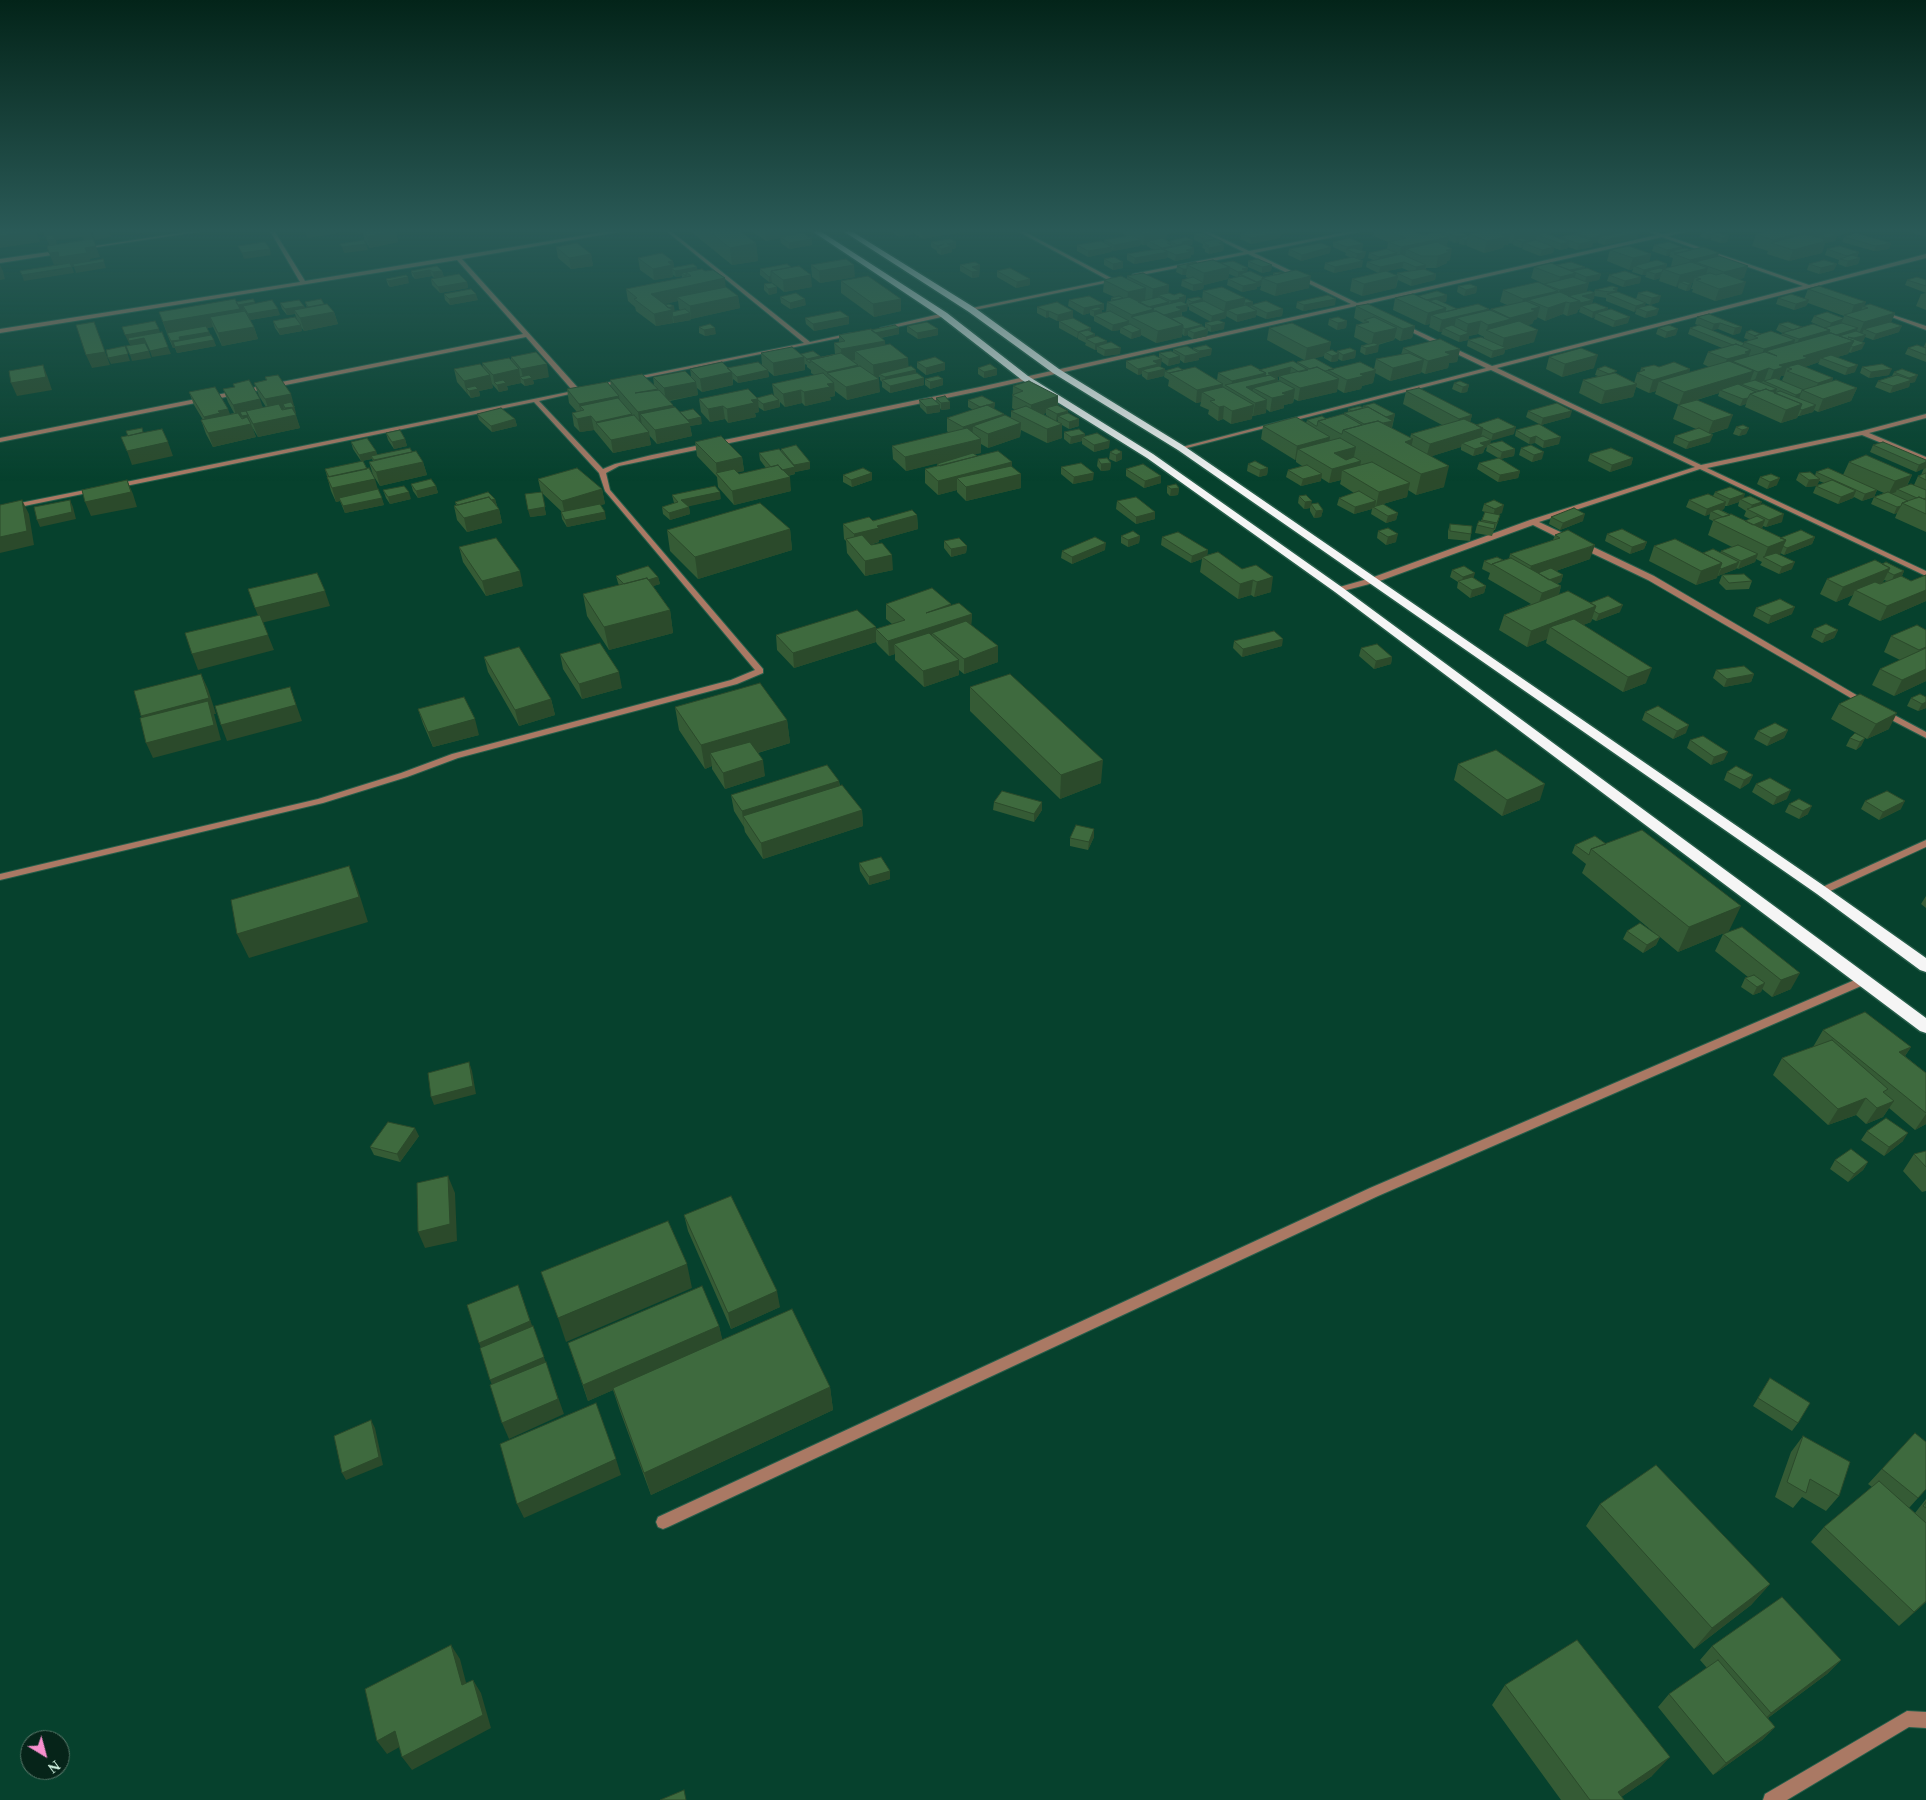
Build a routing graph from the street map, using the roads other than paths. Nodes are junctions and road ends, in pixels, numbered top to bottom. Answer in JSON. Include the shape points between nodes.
{"nodes":[{"id":1,"x":114,"y":313,"type":"edge"},
{"id":2,"x":508,"y":313,"type":"edge"},
{"id":3,"x":770,"y":313,"type":"edge"},
{"id":4,"x":941,"y":313,"type":"edge"},
{"id":5,"x":976,"y":313,"type":"edge"},
{"id":6,"x":1321,"y":313,"type":"edge"},
{"id":7,"x":1705,"y":313,"type":"edge"},
{"id":8,"x":1884,"y":313,"type":"edge"},
{"id":9,"x":944,"y":315,"type":"junction"},
{"id":10,"x":1394,"y":322,"type":"edge"},
{"id":11,"x":1926,"y":328,"type":"edge"},
{"id":12,"x":876,"y":329,"type":"edge"},
{"id":13,"x":0,"y":331,"type":"edge"},
{"id":14,"x":857,"y":334,"type":"edge"},
{"id":15,"x":528,"y":335,"type":"junction"},
{"id":16,"x":808,"y":344,"type":"junction"},
{"id":17,"x":1492,"y":369,"type":"junction"},
{"id":18,"x":1056,"y":371,"type":"junction"},
{"id":19,"x":1025,"y":378,"type":"junction"},
{"id":20,"x":576,"y":391,"type":"junction"},
{"id":21,"x":535,"y":400,"type":"junction"},
{"id":22,"x":1926,"y":416,"type":"edge"},
{"id":23,"x":1863,"y":433,"type":"junction"},
{"id":24,"x":0,"y":440,"type":"edge"},
{"id":25,"x":1181,"y":448,"type":"junction"},
{"id":26,"x":1926,"y":459,"type":"edge"},
{"id":27,"x":1701,"y":467,"type":"junction"},
{"id":28,"x":602,"y":472,"type":"junction"},
{"id":29,"x":0,"y":508,"type":"edge"},
{"id":30,"x":1533,"y":522,"type":"junction"},
{"id":31,"x":1926,"y":574,"type":"edge"},
{"id":32,"x":1374,"y":580,"type":"junction"},
{"id":33,"x":1339,"y":590,"type":"junction"},
{"id":34,"x":1926,"y":735,"type":"edge"},
{"id":35,"x":1926,"y":843,"type":"edge"},
{"id":36,"x":0,"y":877,"type":"edge"},
{"id":37,"x":1822,"y":891,"type":"junction"},
{"id":38,"x":1926,"y":966,"type":"edge"},
{"id":39,"x":1864,"y":980,"type":"junction"},
{"id":40,"x":1926,"y":1027,"type":"edge"},
{"id":41,"x":664,"y":1522,"type":"dead end"},
{"id":42,"x":1926,"y":1720,"type":"edge"},
{"id":43,"x":1771,"y":1800,"type":"edge"}],
"edges":[{"from":1,"to":13,"type":"street"},
{"from":2,"to":15,"type":"street"},
{"from":3,"to":16,"type":"street"},
{"from":4,"to":9,"type":"highway"},
{"from":5,"to":18,"type":"highway"},
{"from":6,"to":18,"type":"street"},
{"from":7,"to":17,"type":"street"},
{"from":8,"to":11,"type":"street"},
{"from":9,"to":12,"type":"street"},
{"from":9,"to":19,"type":"highway"},
{"from":10,"to":17,"type":"street"},
{"from":14,"to":16,"type":"street"},
{"from":15,"to":20,"type":"street"},
{"from":15,"to":24,"type":"street"},
{"from":16,"to":20,"type":"street"},
{"from":17,"to":25,"type":"street"},
{"from":17,"to":27,"type":"street"},
{"from":18,"to":19,"type":"street"},
{"from":18,"to":25,"type":"highway"},
{"from":19,"to":28,"type":"street","via":[[652,457]]},
{"from":19,"to":33,"type":"highway","via":[[1150,456]]},
{"from":20,"to":21,"type":"street"},
{"from":21,"to":28,"type":"street"},
{"from":21,"to":29,"type":"street"},
{"from":22,"to":23,"type":"street"},
{"from":23,"to":26,"type":"street"},
{"from":23,"to":27,"type":"street"},
{"from":25,"to":32,"type":"highway"},
{"from":27,"to":30,"type":"street"},
{"from":27,"to":31,"type":"street"},
{"from":28,"to":36,"type":"street","via":[[607,490],[760,671],[734,682],[455,756],[320,801]]},
{"from":30,"to":32,"type":"street"},
{"from":30,"to":34,"type":"street","via":[[1651,578],[1810,672]]},
{"from":32,"to":33,"type":"street"},
{"from":32,"to":37,"type":"highway"},
{"from":33,"to":39,"type":"highway"},
{"from":35,"to":37,"type":"street"},
{"from":37,"to":38,"type":"highway"},
{"from":39,"to":40,"type":"highway"},
{"from":39,"to":41,"type":"street","via":[[1374,1192]]},
{"from":42,"to":43,"type":"street","via":[[1907,1719]]}]}
